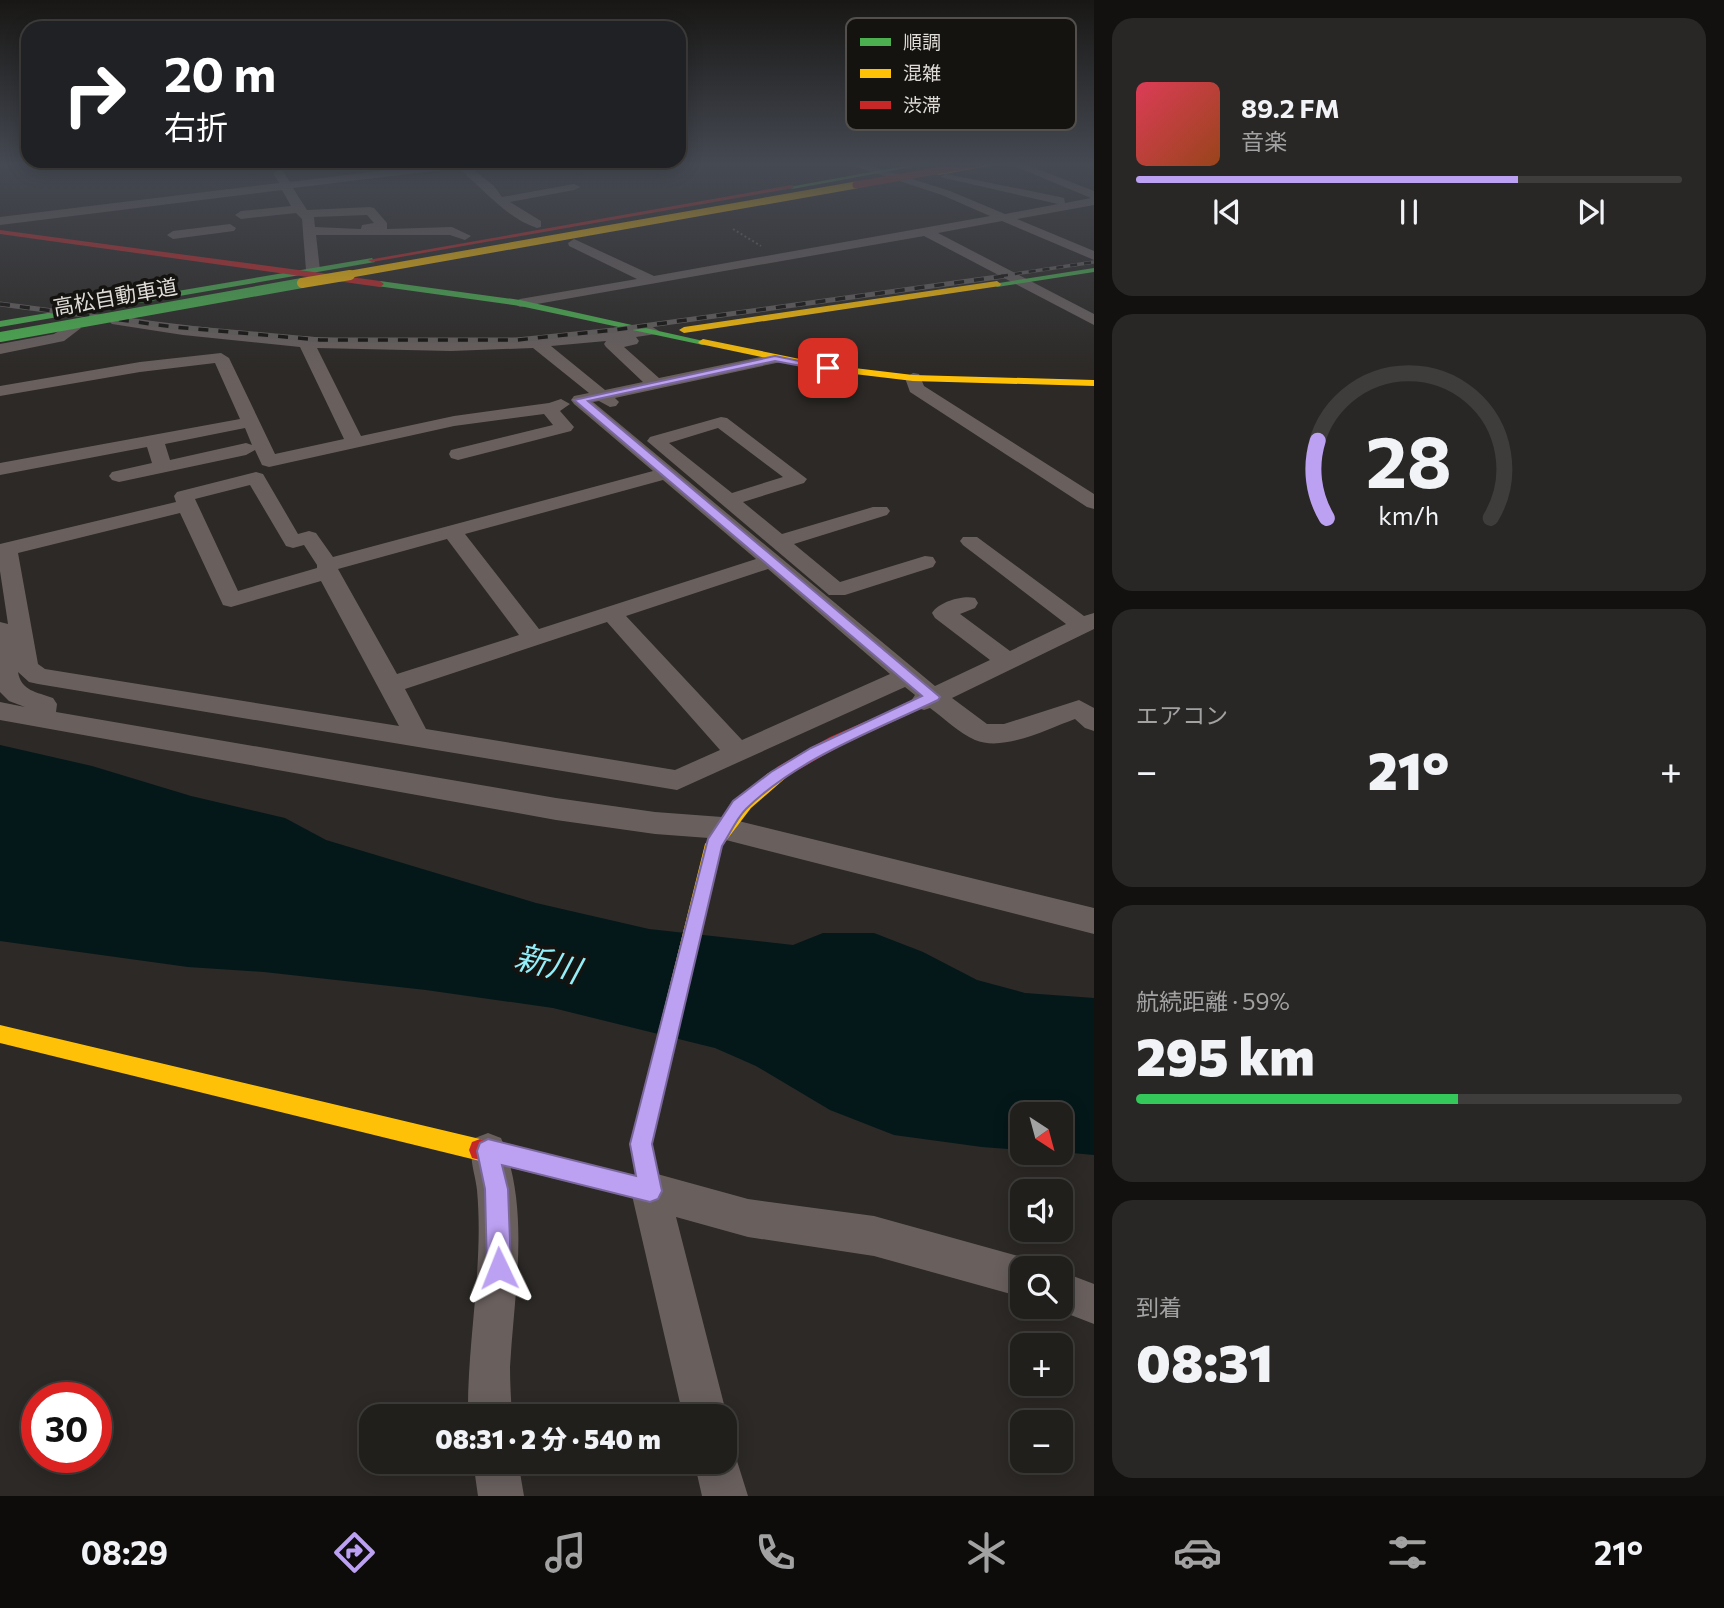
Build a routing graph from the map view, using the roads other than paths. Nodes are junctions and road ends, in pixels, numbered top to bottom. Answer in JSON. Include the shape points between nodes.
{"nodes":[{"id":1,"x":6,"y":233,"type":"edge"},
{"id":2,"x":173,"y":233,"type":"edge"},
{"id":3,"x":309,"y":233,"type":"edge"},
{"id":4,"x":453,"y":233,"type":"edge"},
{"id":5,"x":497,"y":233,"type":"edge"},
{"id":6,"x":507,"y":233,"type":"edge"},
{"id":7,"x":560,"y":233,"type":"edge"},
{"id":8,"x":592,"y":233,"type":"edge"},
{"id":9,"x":597,"y":233,"type":"edge"},
{"id":10,"x":632,"y":233,"type":"edge"},
{"id":11,"x":922,"y":233,"type":"edge"},
{"id":12,"x":928,"y":233,"type":"edge"},
{"id":13,"x":1042,"y":233,"type":"edge"},
{"id":14,"x":460,"y":241,"type":"junction"},
{"id":15,"x":574,"y":243,"type":"junction"},
{"id":16,"x":1094,"y":256,"type":"edge"},
{"id":17,"x":474,"y":257,"type":"junction"},
{"id":18,"x":186,"y":258,"type":"junction"},
{"id":19,"x":407,"y":268,"type":"junction"},
{"id":20,"x":1094,"y":270,"type":"edge"},
{"id":21,"x":307,"y":271,"type":"junction"},
{"id":22,"x":350,"y":279,"type":"junction"},
{"id":23,"x":653,"y":281,"type":"junction"},
{"id":24,"x":1020,"y":282,"type":"junction"},
{"id":25,"x":410,"y":287,"type":"junction"},
{"id":26,"x":520,"y":303,"type":"junction"},
{"id":27,"x":1094,"y":320,"type":"edge"},
{"id":28,"x":117,"y":321,"type":"junction"},
{"id":29,"x":0,"y":326,"type":"edge"},
{"id":30,"x":73,"y":328,"type":"junction"},
{"id":31,"x":652,"y":331,"type":"junction"},
{"id":32,"x":674,"y":336,"type":"junction"},
{"id":33,"x":0,"y":339,"type":"edge"},
{"id":34,"x":287,"y":343,"type":"junction"},
{"id":35,"x":537,"y":343,"type":"junction"},
{"id":36,"x":307,"y":344,"type":"junction"},
{"id":37,"x":0,"y":349,"type":"edge"},
{"id":38,"x":620,"y":351,"type":"junction"},
{"id":39,"x":597,"y":355,"type":"dead end"},
{"id":40,"x":233,"y":356,"type":"junction"},
{"id":41,"x":775,"y":359,"type":"junction"},
{"id":42,"x":913,"y":378,"type":"junction"},
{"id":43,"x":1094,"y":383,"type":"edge"},
{"id":44,"x":655,"y":384,"type":"junction"},
{"id":45,"x":0,"y":391,"type":"edge"},
{"id":46,"x":601,"y":395,"type":"junction"},
{"id":47,"x":580,"y":400,"type":"junction"},
{"id":48,"x":553,"y":408,"type":"junction"},
{"id":49,"x":250,"y":422,"type":"junction"},
{"id":50,"x":656,"y":440,"type":"junction"},
{"id":51,"x":155,"y":443,"type":"junction"},
{"id":52,"x":355,"y":443,"type":"junction"},
{"id":53,"x":246,"y":449,"type":"dead end"},
{"id":54,"x":458,"y":454,"type":"dead end"},
{"id":55,"x":163,"y":467,"type":"junction"},
{"id":56,"x":0,"y":469,"type":"edge"},
{"id":57,"x":667,"y":473,"type":"junction"},
{"id":58,"x":119,"y":476,"type":"dead end"},
{"id":59,"x":729,"y":500,"type":"junction"},
{"id":60,"x":1094,"y":503,"type":"edge"},
{"id":61,"x":187,"y":505,"type":"junction"},
{"id":62,"x":880,"y":511,"type":"dead end"},
{"id":63,"x":452,"y":532,"type":"junction"},
{"id":64,"x":970,"y":541,"type":"dead end"},
{"id":65,"x":775,"y":551,"type":"junction"},
{"id":66,"x":925,"y":562,"type":"dead end"},
{"id":67,"x":328,"y":569,"type":"junction"},
{"id":68,"x":967,"y":603,"type":"dead end"},
{"id":69,"x":611,"y":613,"type":"junction"},
{"id":70,"x":1088,"y":622,"type":"edge"},
{"id":71,"x":0,"y":629,"type":"edge"},
{"id":72,"x":534,"y":638,"type":"junction"},
{"id":73,"x":1008,"y":661,"type":"junction"},
{"id":74,"x":908,"y":676,"type":"junction"},
{"id":75,"x":391,"y":685,"type":"junction"},
{"id":76,"x":929,"y":699,"type":"junction"},
{"id":77,"x":0,"y":711,"type":"edge"},
{"id":78,"x":43,"y":718,"type":"junction"},
{"id":79,"x":1094,"y":722,"type":"edge"},
{"id":80,"x":417,"y":737,"type":"junction"},
{"id":81,"x":738,"y":753,"type":"junction"},
{"id":82,"x":718,"y":836,"type":"junction"},
{"id":83,"x":1094,"y":921,"type":"edge"},
{"id":84,"x":0,"y":1034,"type":"edge"},
{"id":85,"x":488,"y":1151,"type":"junction"},
{"id":86,"x":650,"y":1191,"type":"junction"},
{"id":87,"x":1010,"y":1274,"type":"edge"},
{"id":88,"x":1073,"y":1296,"type":"edge"},
{"id":89,"x":1094,"y":1304,"type":"edge"},
{"id":90,"x":490,"y":1404,"type":"edge"},
{"id":91,"x":702,"y":1404,"type":"edge"},
{"id":92,"x":497,"y":1474,"type":"edge"},
{"id":93,"x":719,"y":1474,"type":"edge"},
{"id":94,"x":501,"y":1496,"type":"edge"},
{"id":95,"x":724,"y":1496,"type":"edge"}],
"edges":[{"from":1,"to":18,"type":"main road"},
{"from":2,"to":18,"type":"street"},
{"from":3,"to":21,"type":"street"},
{"from":4,"to":14,"type":"street"},
{"from":5,"to":14,"type":"main road"},
{"from":6,"to":14,"type":"main road"},
{"from":7,"to":29,"type":"main road","name":"高松自動車道","bridge":true},
{"from":8,"to":33,"type":"main road","name":"高松自動車道","bridge":true},
{"from":9,"to":17,"type":"main road"},
{"from":10,"to":15,"type":"main road"},
{"from":11,"to":23,"type":"street"},
{"from":12,"to":24,"type":"street"},
{"from":13,"to":16,"type":"street"},
{"from":14,"to":21,"type":"main road"},
{"from":15,"to":17,"type":"main road"},
{"from":15,"to":23,"type":"street"},
{"from":17,"to":19,"type":"main road"},
{"from":18,"to":21,"type":"main road"},
{"from":19,"to":22,"type":"main road"},
{"from":19,"to":25,"type":"street","via":[[400,277]]},
{"from":20,"to":24,"type":"main road"},
{"from":21,"to":22,"type":"main road"},
{"from":21,"to":29,"type":"main road"},
{"from":22,"to":25,"type":"main road"},
{"from":22,"to":28,"type":"main road"},
{"from":23,"to":26,"type":"street"},
{"from":24,"to":27,"type":"street"},
{"from":24,"to":32,"type":"main road","via":[[685,330]]},
{"from":25,"to":26,"type":"main road"},
{"from":26,"to":31,"type":"main road"},
{"from":28,"to":30,"type":"main road"},
{"from":28,"to":34,"type":"street"},
{"from":30,"to":33,"type":"main road"},
{"from":30,"to":37,"type":"street","via":[[59,338]]},
{"from":31,"to":32,"type":"main road"},
{"from":31,"to":35,"type":"street"},
{"from":32,"to":38,"type":"street","via":[[611,344]]},
{"from":32,"to":41,"type":"main road"},
{"from":34,"to":36,"type":"street"},
{"from":34,"to":40,"type":"street"},
{"from":35,"to":36,"type":"street"},
{"from":35,"to":46,"type":"street"},
{"from":36,"to":52,"type":"street"},
{"from":38,"to":39,"type":"street"},
{"from":38,"to":44,"type":"street"},
{"from":40,"to":45,"type":"street","via":[[139,367],[50,363]]},
{"from":40,"to":49,"type":"street"},
{"from":41,"to":42,"type":"main road"},
{"from":41,"to":44,"type":"street"},
{"from":42,"to":43,"type":"main road"},
{"from":42,"to":60,"type":"street","via":[[916,388]]},
{"from":44,"to":46,"type":"street"},
{"from":46,"to":47,"type":"street"},
{"from":46,"to":50,"type":"street"},
{"from":47,"to":48,"type":"street"},
{"from":47,"to":57,"type":"street"},
{"from":48,"to":52,"type":"street","via":[[454,421]]},
{"from":48,"to":54,"type":"street","via":[[549,410],[565,427]]},
{"from":49,"to":51,"type":"street"},
{"from":49,"to":52,"type":"street","via":[[269,461]]},
{"from":50,"to":59,"type":"street"},
{"from":50,"to":59,"type":"street","via":[[721,422],[796,479]]},
{"from":51,"to":55,"type":"street"},
{"from":51,"to":56,"type":"street","via":[[108,447]]},
{"from":53,"to":55,"type":"street"},
{"from":55,"to":58,"type":"street"},
{"from":57,"to":63,"type":"street"},
{"from":57,"to":65,"type":"street"},
{"from":59,"to":65,"type":"street"},
{"from":61,"to":67,"type":"street","via":[[231,600]]},
{"from":61,"to":67,"type":"street","via":[[184,496],[256,478],[293,542],[309,537]]},
{"from":61,"to":80,"type":"street","via":[[7,549],[27,667],[38,676]]},
{"from":62,"to":65,"type":"street"},
{"from":63,"to":67,"type":"street"},
{"from":63,"to":72,"type":"street"},
{"from":64,"to":70,"type":"street"},
{"from":65,"to":66,"type":"street","via":[[837,590]]},
{"from":65,"to":69,"type":"street"},
{"from":65,"to":74,"type":"street"},
{"from":67,"to":75,"type":"street"},
{"from":68,"to":73,"type":"street","via":[[943,613]]},
{"from":69,"to":72,"type":"street"},
{"from":69,"to":81,"type":"street"},
{"from":70,"to":73,"type":"street"},
{"from":71,"to":78,"type":"street","via":[[9,685],[18,695],[44,704]]},
{"from":72,"to":75,"type":"street"},
{"from":73,"to":76,"type":"street"},
{"from":74,"to":76,"type":"street"},
{"from":74,"to":81,"type":"street"},
{"from":75,"to":80,"type":"street"},
{"from":76,"to":79,"type":"street","via":[[982,733],[1006,733],[1079,709]]},
{"from":76,"to":82,"type":"main road","via":[[816,752],[777,776],[738,806]]},
{"from":77,"to":78,"type":"street"},
{"from":78,"to":82,"type":"street"},
{"from":80,"to":81,"type":"street","via":[[677,780]]},
{"from":82,"to":83,"type":"street"},
{"from":82,"to":86,"type":"main road","via":[[641,1144]]},
{"from":84,"to":85,"type":"main road"},
{"from":85,"to":86,"type":"main road"},
{"from":85,"to":90,"type":"street","via":[[496,1189],[499,1268]]},
{"from":86,"to":87,"type":"street","via":[[748,1218],[874,1236]]},
{"from":86,"to":91,"type":"street"},
{"from":88,"to":89,"type":"street"},
{"from":92,"to":94,"type":"street"},
{"from":93,"to":95,"type":"street"}]}
